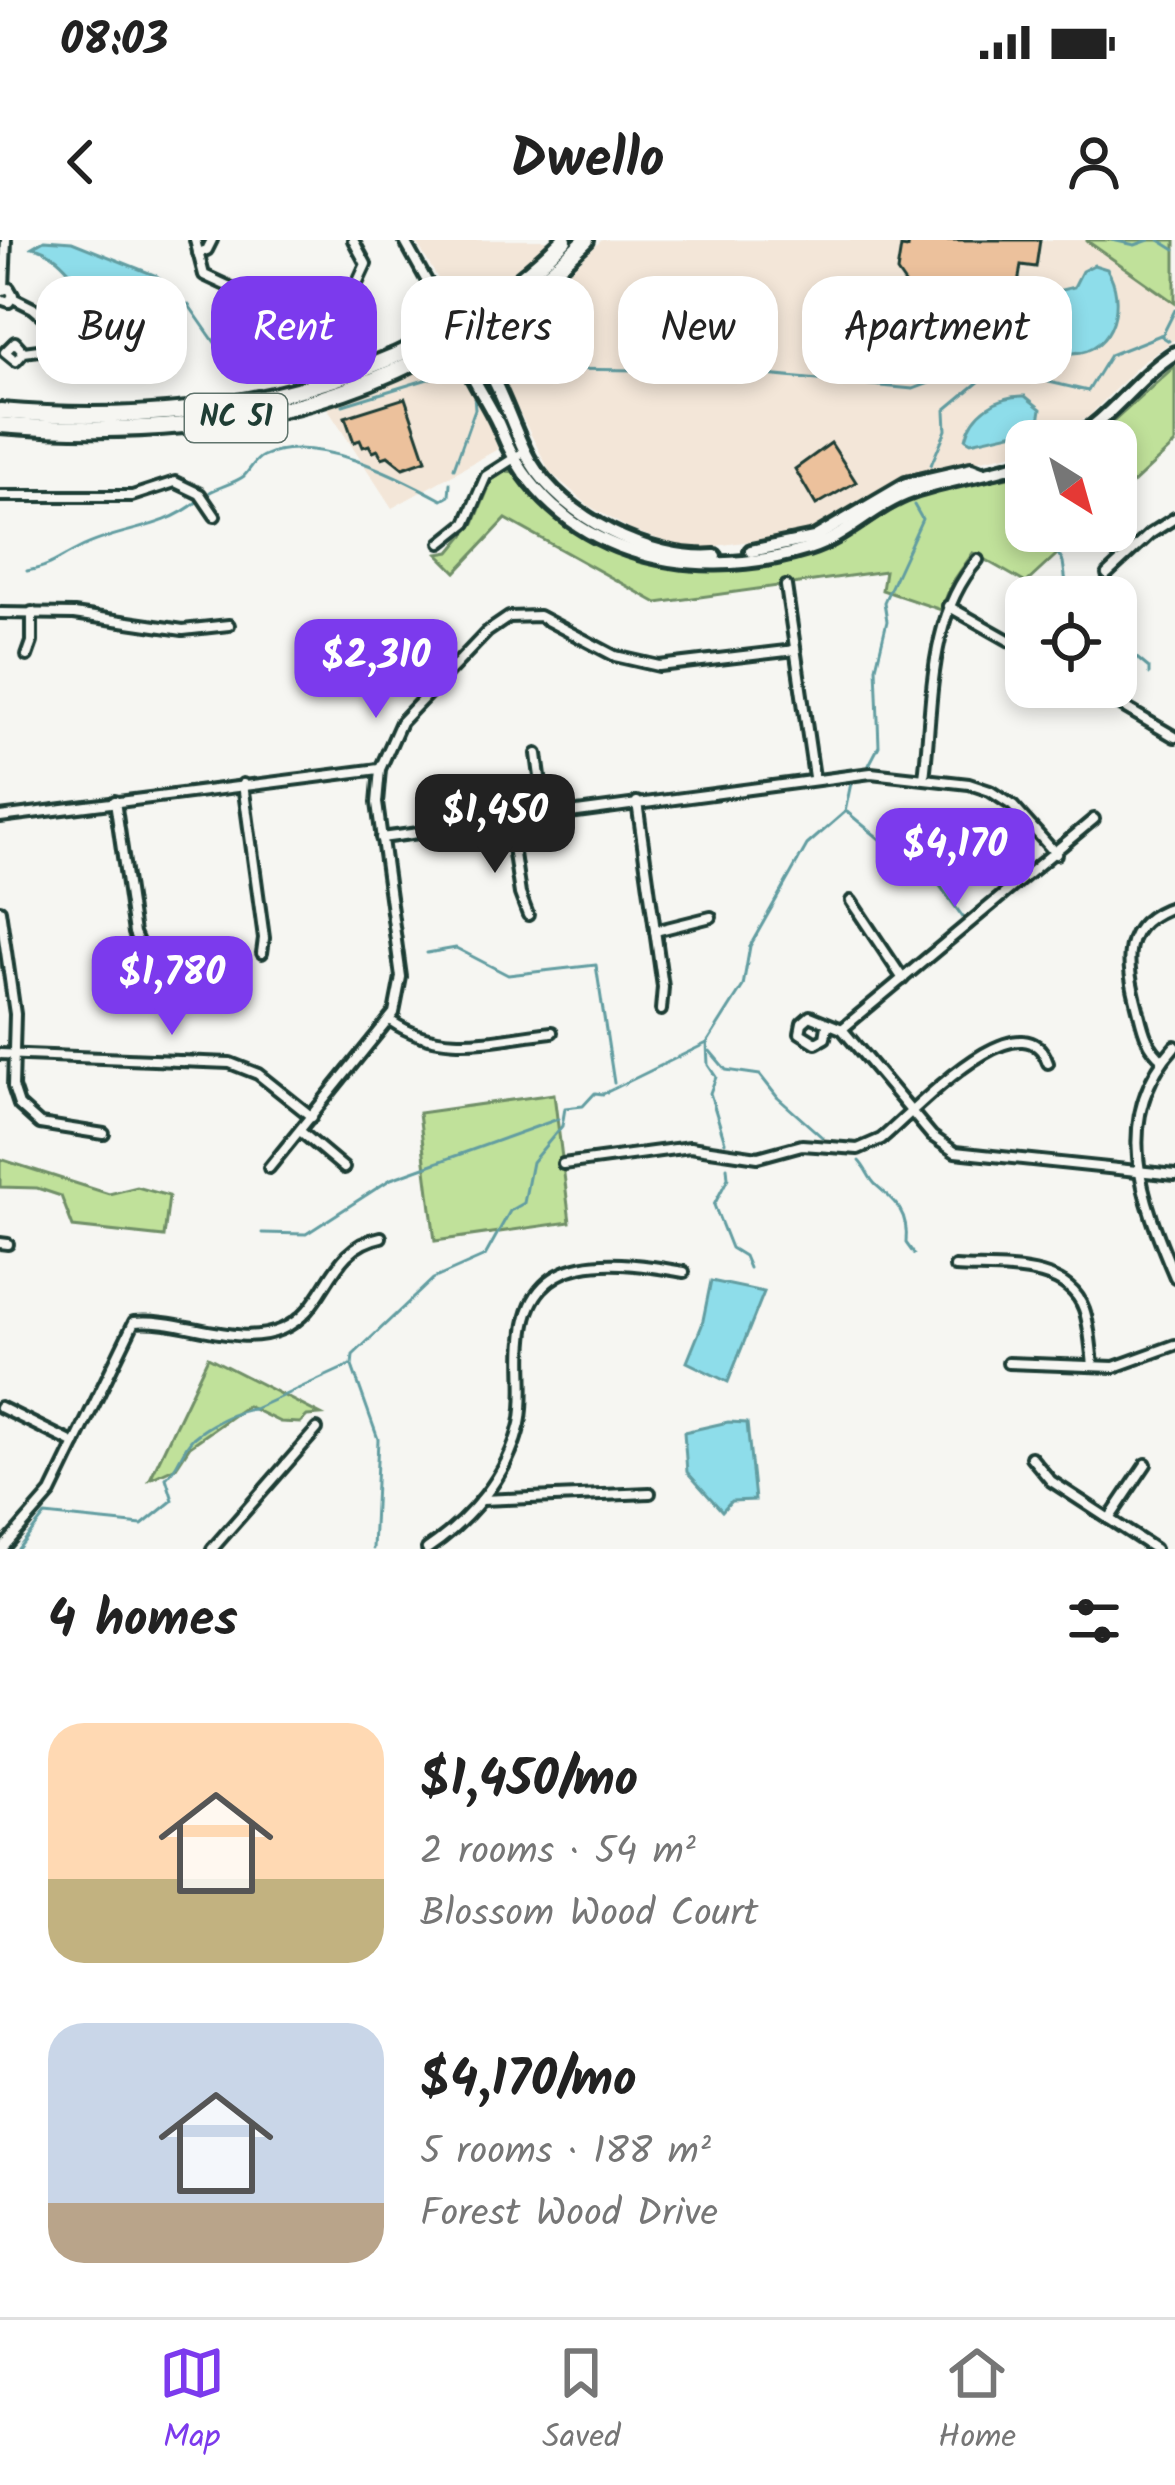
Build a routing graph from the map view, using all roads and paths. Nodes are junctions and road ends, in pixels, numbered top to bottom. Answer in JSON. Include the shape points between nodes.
{"nodes":[{"id":1,"x":6,"y":240,"type":"edge"},
{"id":2,"x":195,"y":240,"type":"edge"},
{"id":3,"x":212,"y":240,"type":"edge"},
{"id":4,"x":353,"y":240,"type":"edge"},
{"id":5,"x":404,"y":240,"type":"edge"},
{"id":6,"x":564,"y":240,"type":"edge"},
{"id":7,"x":576,"y":240,"type":"edge"},
{"id":8,"x":586,"y":240,"type":"edge"},
{"id":9,"x":199,"y":253,"type":"junction"},
{"id":10,"x":2,"y":257,"type":"edge"},
{"id":11,"x":549,"y":274,"type":"junction"},
{"id":12,"x":360,"y":276,"type":"edge"},
{"id":13,"x":424,"y":276,"type":"edge"},
{"id":14,"x":525,"y":276,"type":"edge"},
{"id":15,"x":546,"y":276,"type":"edge"},
{"id":16,"x":211,"y":278,"type":"edge"},
{"id":17,"x":3,"y":297,"type":"edge"},
{"id":18,"x":36,"y":311,"type":"edge"},
{"id":19,"x":36,"y":350,"type":"edge"},
{"id":20,"x":25,"y":352,"type":"dead end"},
{"id":21,"x":1175,"y":353,"type":"edge"},
{"id":22,"x":401,"y":368,"type":"edge"},
{"id":23,"x":316,"y":384,"type":"edge"},
{"id":24,"x":479,"y":384,"type":"edge"},
{"id":25,"x":0,"y":411,"type":"edge"},
{"id":26,"x":1101,"y":420,"type":"edge"},
{"id":27,"x":0,"y":425,"type":"edge"},
{"id":28,"x":519,"y":455,"type":"junction"},
{"id":29,"x":1005,"y":467,"type":"edge"},
{"id":30,"x":0,"y":496,"type":"edge"},
{"id":31,"x":215,"y":516,"type":"dead end"},
{"id":32,"x":1175,"y":518,"type":"edge"},
{"id":33,"x":441,"y":543,"type":"dead end"},
{"id":34,"x":978,"y":560,"type":"dead end"},
{"id":35,"x":1107,"y":574,"type":"dead end"},
{"id":36,"x":786,"y":586,"type":"dead end"},
{"id":37,"x":948,"y":606,"type":"junction"},
{"id":38,"x":32,"y":612,"type":"junction"},
{"id":39,"x":0,"y":613,"type":"edge"},
{"id":40,"x":229,"y":625,"type":"dead end"},
{"id":41,"x":1005,"y":638,"type":"edge"},
{"id":42,"x":795,"y":650,"type":"junction"},
{"id":43,"x":27,"y":656,"type":"dead end"},
{"id":44,"x":1126,"y":708,"type":"edge"},
{"id":45,"x":1175,"y":737,"type":"edge"},
{"id":46,"x":537,"y":754,"type":"dead end"},
{"id":47,"x":380,"y":769,"type":"junction"},
{"id":48,"x":814,"y":778,"type":"junction"},
{"id":49,"x":924,"y":778,"type":"junction"},
{"id":50,"x":243,"y":784,"type":"junction"},
{"id":51,"x":115,"y":801,"type":"junction"},
{"id":52,"x":638,"y":802,"type":"junction"},
{"id":53,"x":545,"y":815,"type":"junction"},
{"id":54,"x":0,"y":817,"type":"edge"},
{"id":55,"x":1094,"y":819,"type":"dead end"},
{"id":56,"x":509,"y":820,"type":"junction"},
{"id":57,"x":382,"y":838,"type":"junction"},
{"id":58,"x":1056,"y":854,"type":"junction"},
{"id":59,"x":851,"y":901,"type":"dead end"},
{"id":60,"x":1175,"y":906,"type":"edge"},
{"id":61,"x":0,"y":910,"type":"edge"},
{"id":62,"x":528,"y":915,"type":"dead end"},
{"id":63,"x":711,"y":917,"type":"dead end"},
{"id":64,"x":656,"y":931,"type":"junction"},
{"id":65,"x":142,"y":951,"type":"dead end"},
{"id":66,"x":262,"y":953,"type":"dead end"},
{"id":67,"x":903,"y":979,"type":"junction"},
{"id":68,"x":661,"y":1010,"type":"dead end"},
{"id":69,"x":391,"y":1021,"type":"junction"},
{"id":70,"x":827,"y":1026,"type":"dead end"},
{"id":71,"x":842,"y":1029,"type":"junction"},
{"id":72,"x":552,"y":1032,"type":"dead end"},
{"id":73,"x":1175,"y":1046,"type":"edge"},
{"id":74,"x":0,"y":1054,"type":"edge"},
{"id":75,"x":14,"y":1054,"type":"junction"},
{"id":76,"x":1163,"y":1060,"type":"junction"},
{"id":77,"x":1048,"y":1063,"type":"dead end"},
{"id":78,"x":912,"y":1113,"type":"junction"},
{"id":79,"x":312,"y":1117,"type":"junction"},
{"id":80,"x":300,"y":1131,"type":"junction"},
{"id":81,"x":104,"y":1134,"type":"dead end"},
{"id":82,"x":562,"y":1164,"type":"dead end"},
{"id":83,"x":269,"y":1168,"type":"dead end"},
{"id":84,"x":344,"y":1168,"type":"dead end"},
{"id":85,"x":1137,"y":1172,"type":"junction"},
{"id":86,"x":1175,"y":1174,"type":"edge"},
{"id":87,"x":381,"y":1237,"type":"dead end"},
{"id":88,"x":955,"y":1268,"type":"dead end"},
{"id":89,"x":684,"y":1272,"type":"dead end"},
{"id":90,"x":1175,"y":1276,"type":"edge"},
{"id":91,"x":1175,"y":1345,"type":"edge"},
{"id":92,"x":1008,"y":1363,"type":"dead end"},
{"id":93,"x":1093,"y":1366,"type":"junction"},
{"id":94,"x":0,"y":1407,"type":"edge"},
{"id":95,"x":316,"y":1429,"type":"dead end"},
{"id":96,"x":75,"y":1444,"type":"junction"},
{"id":97,"x":1031,"y":1457,"type":"dead end"},
{"id":98,"x":1146,"y":1464,"type":"dead end"},
{"id":99,"x":650,"y":1493,"type":"dead end"},
{"id":100,"x":481,"y":1500,"type":"junction"},
{"id":101,"x":1109,"y":1519,"type":"junction"},
{"id":102,"x":2,"y":1549,"type":"edge"},
{"id":103,"x":212,"y":1549,"type":"edge"},
{"id":104,"x":427,"y":1549,"type":"edge"},
{"id":105,"x":1155,"y":1549,"type":"edge"}],
"edges":[{"from":1,"to":10,"type":"street"},
{"from":2,"to":9,"type":"street"},
{"from":3,"to":9,"type":"street"},
{"from":4,"to":12,"type":"street","via":[[366,264]]},
{"from":5,"to":13,"type":"street"},
{"from":6,"to":14,"type":"main road","number":"NC 51"},
{"from":7,"to":11,"type":"main road"},
{"from":8,"to":11,"type":"main road","number":"NC 51"},
{"from":9,"to":16,"type":"street"},
{"from":10,"to":17,"type":"street"},
{"from":11,"to":15,"type":"main road","number":"NC 51"},
{"from":17,"to":18,"type":"street"},
{"from":19,"to":20,"type":"street"},
{"from":21,"to":26,"type":"street"},
{"from":22,"to":27,"type":"main road","number":"NC 51","via":[[322,399],[178,429]]},
{"from":23,"to":25,"type":"main road","number":"NC 51","via":[[174,414]]},
{"from":24,"to":28,"type":"street"},
{"from":28,"to":29,"type":"street","via":[[575,509],[648,548],[689,557],[814,538],[906,484]]},
{"from":28,"to":33,"type":"street","via":[[486,476],[466,523]]},
{"from":30,"to":31,"type":"street","via":[[132,496],[183,482]]},
{"from":32,"to":35,"type":"street"},
{"from":34,"to":37,"type":"street"},
{"from":36,"to":42,"type":"street"},
{"from":37,"to":41,"type":"street"},
{"from":37,"to":49,"type":"street"},
{"from":38,"to":39,"type":"street"},
{"from":38,"to":40,"type":"street","via":[[172,630]]},
{"from":38,"to":43,"type":"street"},
{"from":42,"to":47,"type":"street","via":[[659,667],[615,656],[539,616],[509,617],[407,715]]},
{"from":42,"to":48,"type":"street"},
{"from":44,"to":45,"type":"street"},
{"from":46,"to":53,"type":"street"},
{"from":47,"to":50,"type":"street"},
{"from":47,"to":57,"type":"street"},
{"from":48,"to":49,"type":"street"},
{"from":48,"to":52,"type":"street"},
{"from":49,"to":58,"type":"street","via":[[998,795]]},
{"from":50,"to":51,"type":"street"},
{"from":50,"to":66,"type":"street"},
{"from":51,"to":54,"type":"street"},
{"from":51,"to":65,"type":"street"},
{"from":52,"to":53,"type":"street"},
{"from":52,"to":64,"type":"street"},
{"from":53,"to":56,"type":"street"},
{"from":55,"to":58,"type":"street"},
{"from":56,"to":57,"type":"street"},
{"from":56,"to":62,"type":"street"},
{"from":57,"to":69,"type":"street","via":[[401,977]]},
{"from":58,"to":67,"type":"street"},
{"from":59,"to":67,"type":"street"},
{"from":60,"to":76,"type":"street","via":[[1140,929],[1127,958],[1146,1040]]},
{"from":61,"to":75,"type":"street"},
{"from":63,"to":64,"type":"street"},
{"from":64,"to":68,"type":"street"},
{"from":67,"to":71,"type":"street"},
{"from":69,"to":72,"type":"street","via":[[446,1044]]},
{"from":69,"to":79,"type":"street"},
{"from":70,"to":71,"type":"street"},
{"from":71,"to":78,"type":"street"},
{"from":73,"to":76,"type":"street"},
{"from":74,"to":75,"type":"street"},
{"from":75,"to":79,"type":"street","via":[[230,1063],[258,1074]]},
{"from":75,"to":81,"type":"street","via":[[13,1088],[25,1113],[40,1124]]},
{"from":76,"to":85,"type":"street","via":[[1140,1109]]},
{"from":77,"to":78,"type":"street","via":[[1030,1042],[996,1044]]},
{"from":78,"to":82,"type":"street","via":[[858,1149],[802,1145],[758,1157],[690,1148]]},
{"from":78,"to":85,"type":"street","via":[[946,1148],[970,1157]]},
{"from":79,"to":80,"type":"street"},
{"from":80,"to":83,"type":"street"},
{"from":80,"to":84,"type":"street"},
{"from":85,"to":86,"type":"street"},
{"from":85,"to":90,"type":"street"},
{"from":87,"to":96,"type":"street","via":[[351,1247],[310,1306],[280,1330],[134,1322]]},
{"from":88,"to":93,"type":"street","via":[[1064,1282],[1083,1307]]},
{"from":89,"to":100,"type":"street","via":[[593,1262],[540,1292],[523,1333],[519,1429]]},
{"from":91,"to":93,"type":"street","via":[[1132,1364]]},
{"from":92,"to":93,"type":"street"},
{"from":94,"to":96,"type":"street"},
{"from":95,"to":103,"type":"street"},
{"from":96,"to":102,"type":"street","via":[[44,1503]]},
{"from":97,"to":101,"type":"street","via":[[1051,1481]]},
{"from":98,"to":101,"type":"street"},
{"from":99,"to":100,"type":"street"},
{"from":100,"to":104,"type":"street"},
{"from":101,"to":105,"type":"street"}]}
